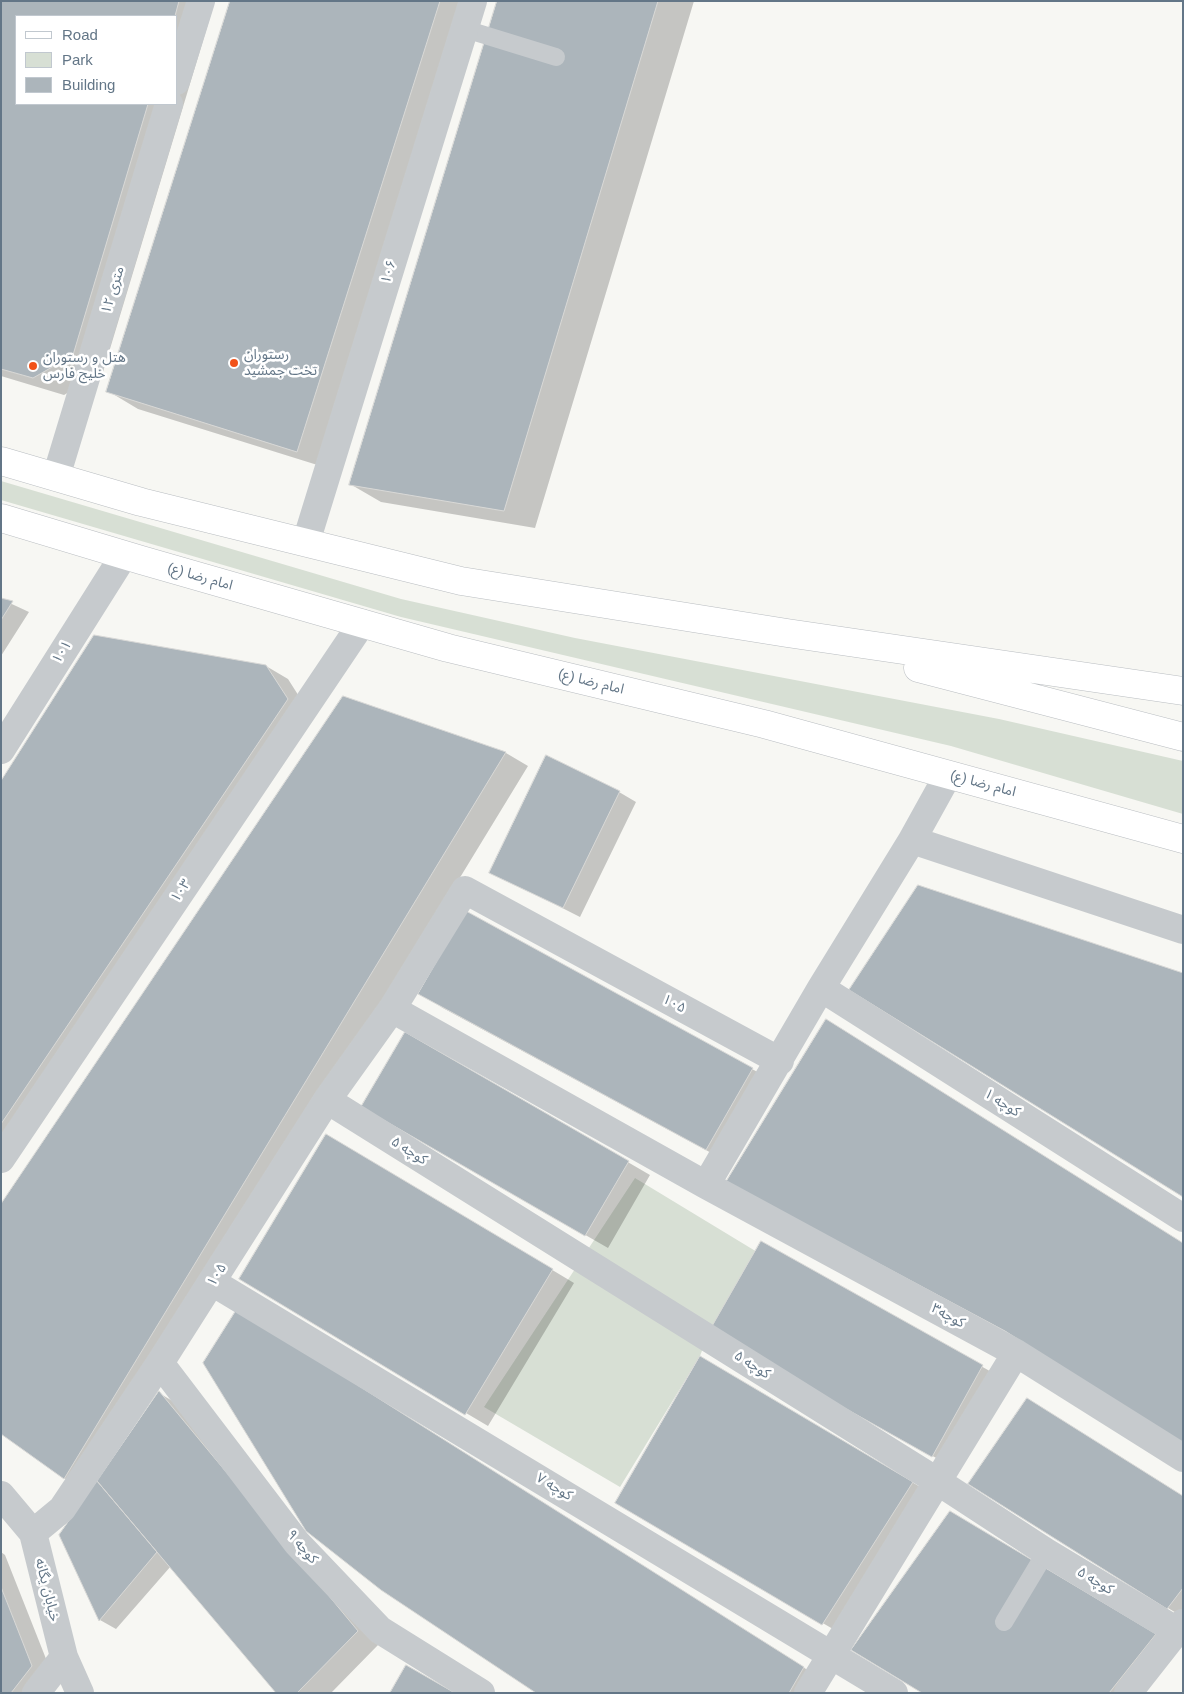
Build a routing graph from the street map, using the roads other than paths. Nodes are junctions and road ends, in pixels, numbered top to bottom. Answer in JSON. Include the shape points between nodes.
{"nodes":[{"id":1,"x":201,"y":1,"type":"edge"},
{"id":2,"x":473,"y":1,"type":"edge"},
{"id":3,"x":465,"y":29,"type":"junction"},
{"id":4,"x":556,"y":57,"type":"dead end"},
{"id":5,"x":178,"y":75,"type":"edge"},
{"id":6,"x":169,"y":105,"type":"edge"},
{"id":7,"x":1,"y":461,"type":"edge"},
{"id":8,"x":56,"y":477,"type":"junction"},
{"id":9,"x":1,"y":518,"type":"edge"},
{"id":10,"x":306,"y":542,"type":"junction"},
{"id":11,"x":124,"y":555,"type":"junction"},
{"id":12,"x":362,"y":623,"type":"junction"},
{"id":13,"x":787,"y":633,"type":"junction"},
{"id":14,"x":1183,"y":691,"type":"edge"},
{"id":15,"x":1183,"y":737,"type":"edge"},
{"id":16,"x":1,"y":750,"type":"edge"},
{"id":17,"x":948,"y":775,"type":"junction"},
{"id":18,"x":1183,"y":839,"type":"edge"},
{"id":19,"x":912,"y":840,"type":"junction"},
{"id":20,"x":1183,"y":930,"type":"edge"},
{"id":21,"x":821,"y":988,"type":"junction"},
{"id":22,"x":392,"y":1009,"type":"junction"},
{"id":23,"x":780,"y":1061,"type":"junction"},
{"id":24,"x":327,"y":1100,"type":"junction"},
{"id":25,"x":1,"y":1159,"type":"edge"},
{"id":26,"x":706,"y":1185,"type":"junction"},
{"id":27,"x":1183,"y":1218,"type":"edge"},
{"id":28,"x":212,"y":1282,"type":"junction"},
{"id":29,"x":1016,"y":1353,"type":"junction"},
{"id":30,"x":160,"y":1363,"type":"junction"},
{"id":31,"x":1183,"y":1458,"type":"edge"},
{"id":32,"x":937,"y":1481,"type":"junction"},
{"id":33,"x":1,"y":1495,"type":"edge"},
{"id":34,"x":34,"y":1533,"type":"junction"},
{"id":35,"x":1046,"y":1552,"type":"junction"},
{"id":36,"x":1004,"y":1622,"type":"dead end"},
{"id":37,"x":1180,"y":1627,"type":"edge"},
{"id":38,"x":831,"y":1654,"type":"junction"},
{"id":39,"x":64,"y":1657,"type":"junction"},
{"id":40,"x":36,"y":1693,"type":"edge"},
{"id":41,"x":80,"y":1693,"type":"edge"},
{"id":42,"x":481,"y":1693,"type":"edge"},
{"id":43,"x":808,"y":1693,"type":"edge"},
{"id":44,"x":894,"y":1693,"type":"edge"},
{"id":45,"x":1128,"y":1693,"type":"edge"}],
"edges":[{"from":1,"to":5,"type":"street"},
{"from":2,"to":3,"type":"street","name":"۱۰۶"},
{"from":3,"to":4,"type":"lane"},
{"from":3,"to":10,"type":"street","name":"۱۰۶"},
{"from":6,"to":8,"type":"street","name":"۱۲ متری"},
{"from":7,"to":8,"type":"main road"},
{"from":8,"to":10,"type":"main road","via":[[141,502]]},
{"from":9,"to":11,"type":"main road","name":"امام رضا (ع)"},
{"from":10,"to":13,"type":"main road","via":[[461,581]]},
{"from":11,"to":12,"type":"main road","name":"امام رضا (ع)"},
{"from":11,"to":16,"type":"street","name":"۱۰۱"},
{"from":12,"to":17,"type":"main road","name":"امام رضا (ع)","via":[[448,648],[764,724]]},
{"from":12,"to":25,"type":"street","name":"۱۰۳"},
{"from":13,"to":14,"type":"main road"},
{"from":13,"to":15,"type":"main road"},
{"from":17,"to":18,"type":"main road","name":"امام رضا (ع)"},
{"from":17,"to":19,"type":"street"},
{"from":19,"to":20,"type":"street"},
{"from":19,"to":21,"type":"street"},
{"from":21,"to":23,"type":"street"},
{"from":21,"to":27,"type":"street","name":"کوچه ۱"},
{"from":22,"to":23,"type":"street","name":"۱۰۵","via":[[465,890]]},
{"from":22,"to":24,"type":"street","name":"۱۰۵"},
{"from":22,"to":26,"type":"street"},
{"from":23,"to":26,"type":"street"},
{"from":24,"to":28,"type":"street","name":"۱۰۵"},
{"from":24,"to":32,"type":"street","name":"کوچه ۵"},
{"from":26,"to":29,"type":"street","name":"کوچه۳"},
{"from":28,"to":30,"type":"street","name":"۱۰۵"},
{"from":28,"to":38,"type":"street","name":"کوچه ۷"},
{"from":29,"to":31,"type":"street","name":"کوچه۳"},
{"from":29,"to":32,"type":"street"},
{"from":30,"to":34,"type":"street","name":"۱۰۵","via":[[62,1509]]},
{"from":30,"to":42,"type":"street","name":"کوچه ۹","via":[[297,1543],[380,1630]]},
{"from":32,"to":35,"type":"street","name":"کوچه ۵"},
{"from":32,"to":38,"type":"street"},
{"from":33,"to":34,"type":"street","name":"خیابان یگانه"},
{"from":34,"to":39,"type":"street","name":"خیابان یگانه"},
{"from":35,"to":36,"type":"lane"},
{"from":35,"to":37,"type":"street","name":"کوچه ۵"},
{"from":37,"to":45,"type":"street"},
{"from":38,"to":43,"type":"street"},
{"from":38,"to":44,"type":"street","name":"کوچه ۷"},
{"from":39,"to":40,"type":"street"},
{"from":39,"to":41,"type":"street","name":"خیابان یگانه"}]}
